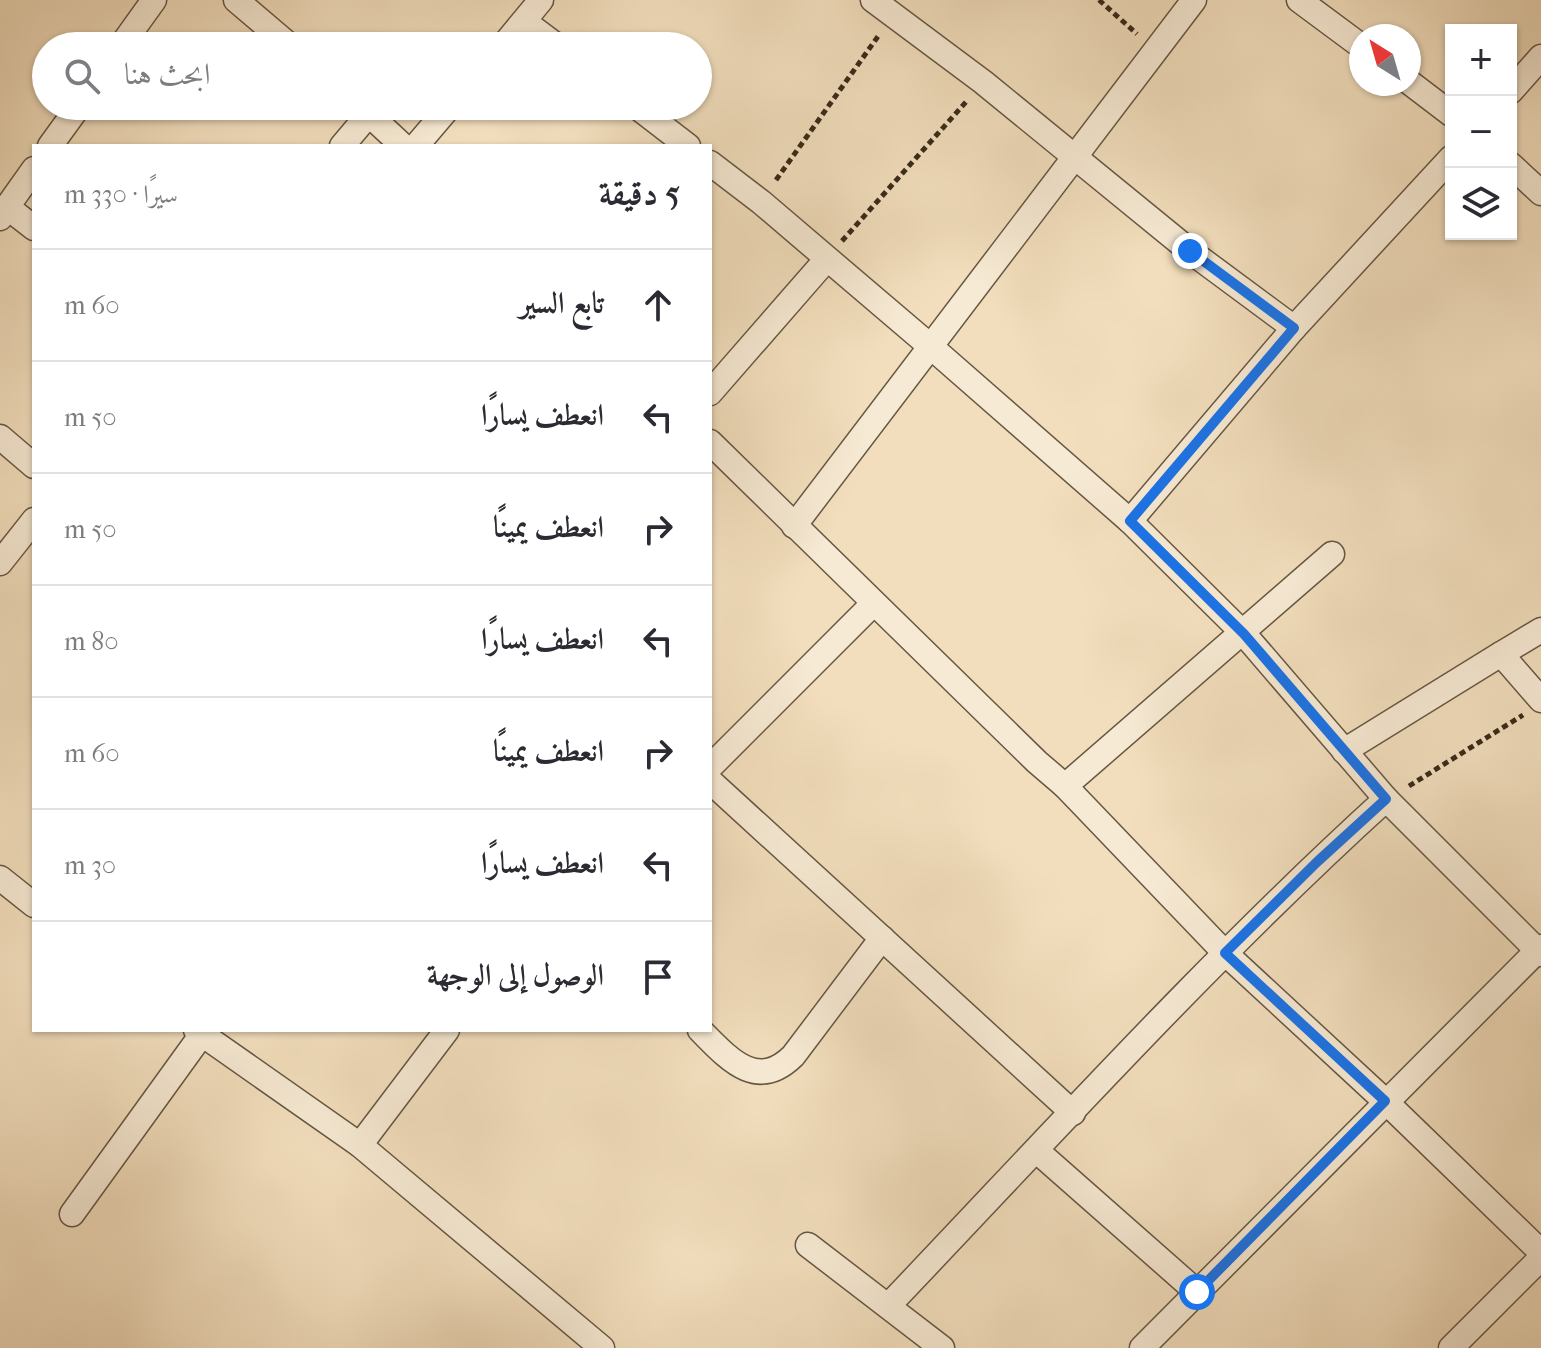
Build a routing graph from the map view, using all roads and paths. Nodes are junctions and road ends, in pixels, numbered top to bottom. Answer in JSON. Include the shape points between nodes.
{"nodes":[{"id":1,"x":154,"y":0,"type":"edge"},
{"id":2,"x":236,"y":0,"type":"edge"},
{"id":3,"x":541,"y":0,"type":"edge"},
{"id":4,"x":873,"y":0,"type":"edge"},
{"id":5,"x":1099,"y":0,"type":"edge"},
{"id":6,"x":1194,"y":0,"type":"edge"},
{"id":7,"x":1301,"y":1,"type":"edge"},
{"id":8,"x":893,"y":15,"type":"junction"},
{"id":9,"x":525,"y":22,"type":"junction"},
{"id":10,"x":131,"y":32,"type":"edge"},
{"id":11,"x":274,"y":32,"type":"edge"},
{"id":12,"x":516,"y":32,"type":"edge"},
{"id":13,"x":538,"y":32,"type":"edge"},
{"id":14,"x":1349,"y":37,"type":"edge"},
{"id":15,"x":1155,"y":51,"type":"junction"},
{"id":16,"x":1541,"y":57,"type":"edge"},
{"id":17,"x":983,"y":82,"type":"junction"},
{"id":18,"x":1517,"y":84,"type":"edge"},
{"id":19,"x":1421,"y":91,"type":"edge"},
{"id":20,"x":1445,"y":109,"type":"edge"},
{"id":21,"x":69,"y":120,"type":"edge"},
{"id":22,"x":358,"y":120,"type":"edge"},
{"id":23,"x":375,"y":120,"type":"edge"},
{"id":24,"x":438,"y":120,"type":"edge"},
{"id":25,"x":654,"y":120,"type":"edge"},
{"id":26,"x":51,"y":144,"type":"edge"},
{"id":27,"x":343,"y":144,"type":"edge"},
{"id":28,"x":401,"y":144,"type":"edge"},
{"id":29,"x":418,"y":144,"type":"edge"},
{"id":30,"x":685,"y":144,"type":"edge"},
{"id":31,"x":1072,"y":156,"type":"junction"},
{"id":32,"x":1445,"y":164,"type":"edge"},
{"id":33,"x":712,"y":165,"type":"edge"},
{"id":34,"x":1514,"y":168,"type":"edge"},
{"id":35,"x":32,"y":172,"type":"edge"},
{"id":36,"x":1541,"y":193,"type":"edge"},
{"id":37,"x":761,"y":202,"type":"junction"},
{"id":38,"x":4,"y":213,"type":"edge"},
{"id":39,"x":32,"y":227,"type":"edge"},
{"id":40,"x":826,"y":260,"type":"junction"},
{"id":41,"x":1294,"y":328,"type":"junction"},
{"id":42,"x":930,"y":346,"type":"junction"},
{"id":43,"x":712,"y":391,"type":"edge"},
{"id":44,"x":0,"y":437,"type":"edge"},
{"id":45,"x":712,"y":444,"type":"edge"},
{"id":46,"x":32,"y":464,"type":"edge"},
{"id":47,"x":1130,"y":521,"type":"junction"},
{"id":48,"x":32,"y":523,"type":"edge"},
{"id":49,"x":794,"y":526,"type":"junction"},
{"id":50,"x":1332,"y":554,"type":"dead end"},
{"id":51,"x":0,"y":563,"type":"edge"},
{"id":52,"x":873,"y":604,"type":"junction"},
{"id":53,"x":1541,"y":630,"type":"edge"},
{"id":54,"x":1244,"y":634,"type":"junction"},
{"id":55,"x":1501,"y":654,"type":"junction"},
{"id":56,"x":1535,"y":706,"type":"edge"},
{"id":57,"x":1344,"y":751,"type":"junction"},
{"id":58,"x":712,"y":765,"type":"edge"},
{"id":59,"x":712,"y":783,"type":"edge"},
{"id":60,"x":1065,"y":786,"type":"junction"},
{"id":61,"x":1386,"y":799,"type":"junction"},
{"id":62,"x":0,"y":878,"type":"edge"},
{"id":63,"x":31,"y":895,"type":"edge"},
{"id":64,"x":882,"y":938,"type":"junction"},
{"id":65,"x":1540,"y":950,"type":"edge"},
{"id":66,"x":1225,"y":953,"type":"junction"},
{"id":67,"x":201,"y":1032,"type":"edge"},
{"id":68,"x":445,"y":1032,"type":"edge"},
{"id":69,"x":702,"y":1032,"type":"edge"},
{"id":70,"x":1385,"y":1101,"type":"junction"},
{"id":71,"x":1073,"y":1113,"type":"junction"},
{"id":72,"x":360,"y":1145,"type":"junction"},
{"id":73,"x":1037,"y":1151,"type":"junction"},
{"id":74,"x":72,"y":1214,"type":"dead end"},
{"id":75,"x":808,"y":1245,"type":"dead end"},
{"id":76,"x":1541,"y":1255,"type":"edge"},
{"id":77,"x":1197,"y":1292,"type":"junction"},
{"id":78,"x":889,"y":1305,"type":"junction"},
{"id":79,"x":602,"y":1348,"type":"edge"},
{"id":80,"x":942,"y":1348,"type":"edge"},
{"id":81,"x":1142,"y":1348,"type":"edge"},
{"id":82,"x":1451,"y":1348,"type":"edge"}],
"edges":[{"from":1,"to":10,"type":"street"},
{"from":2,"to":11,"type":"street"},
{"from":3,"to":9,"type":"street"},
{"from":4,"to":8,"type":"street"},
{"from":5,"to":15,"type":"path"},
{"from":6,"to":15,"type":"street"},
{"from":7,"to":14,"type":"street"},
{"from":8,"to":17,"type":"street"},
{"from":8,"to":37,"type":"path"},
{"from":9,"to":12,"type":"street"},
{"from":9,"to":13,"type":"street"},
{"from":15,"to":31,"type":"street"},
{"from":16,"to":18,"type":"street"},
{"from":17,"to":31,"type":"street"},
{"from":17,"to":40,"type":"path"},
{"from":19,"to":20,"type":"street"},
{"from":21,"to":26,"type":"street"},
{"from":22,"to":27,"type":"street"},
{"from":23,"to":28,"type":"street"},
{"from":24,"to":29,"type":"street"},
{"from":25,"to":30,"type":"street"},
{"from":31,"to":41,"type":"street"},
{"from":31,"to":42,"type":"street"},
{"from":32,"to":41,"type":"street"},
{"from":33,"to":37,"type":"street"},
{"from":34,"to":36,"type":"street"},
{"from":35,"to":38,"type":"street"},
{"from":37,"to":40,"type":"street"},
{"from":38,"to":39,"type":"street"},
{"from":40,"to":42,"type":"street"},
{"from":40,"to":43,"type":"street"},
{"from":41,"to":47,"type":"street"},
{"from":42,"to":47,"type":"street"},
{"from":42,"to":49,"type":"street"},
{"from":44,"to":46,"type":"street"},
{"from":45,"to":49,"type":"street"},
{"from":47,"to":54,"type":"street"},
{"from":48,"to":51,"type":"street"},
{"from":49,"to":52,"type":"street"},
{"from":50,"to":54,"type":"street"},
{"from":52,"to":58,"type":"street"},
{"from":52,"to":60,"type":"street"},
{"from":53,"to":55,"type":"street"},
{"from":54,"to":57,"type":"street"},
{"from":54,"to":60,"type":"street"},
{"from":55,"to":56,"type":"street"},
{"from":55,"to":57,"type":"street"},
{"from":56,"to":61,"type":"path"},
{"from":57,"to":61,"type":"street"},
{"from":59,"to":64,"type":"street"},
{"from":60,"to":66,"type":"street"},
{"from":61,"to":65,"type":"street"},
{"from":61,"to":66,"type":"street"},
{"from":62,"to":63,"type":"street"},
{"from":64,"to":69,"type":"street","via":[[793,1056],[774,1071],[742,1067]]},
{"from":64,"to":71,"type":"street"},
{"from":65,"to":70,"type":"street"},
{"from":66,"to":70,"type":"street"},
{"from":66,"to":71,"type":"street"},
{"from":67,"to":72,"type":"street"},
{"from":67,"to":74,"type":"street"},
{"from":68,"to":72,"type":"street"},
{"from":70,"to":76,"type":"street"},
{"from":70,"to":77,"type":"street"},
{"from":71,"to":73,"type":"street"},
{"from":72,"to":79,"type":"street"},
{"from":73,"to":77,"type":"street"},
{"from":73,"to":78,"type":"street"},
{"from":75,"to":78,"type":"street"},
{"from":76,"to":82,"type":"street"},
{"from":77,"to":81,"type":"street"},
{"from":78,"to":80,"type":"street"}]}
